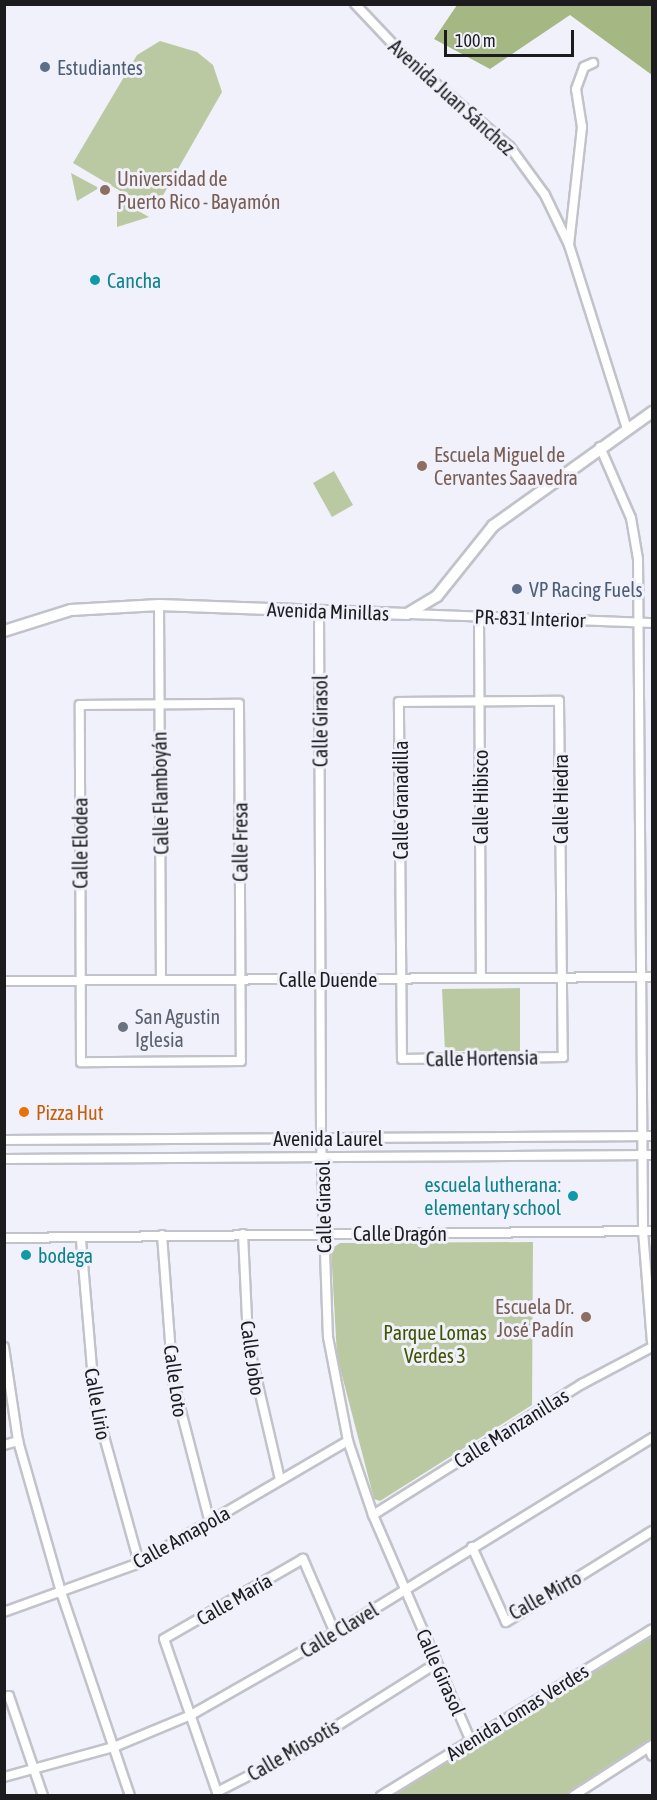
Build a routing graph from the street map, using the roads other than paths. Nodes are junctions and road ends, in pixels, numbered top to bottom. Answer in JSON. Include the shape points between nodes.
{"nodes":[{"id":1,"x":355,"y":4,"type":"edge"},
{"id":2,"x":593,"y":63,"type":"dead end"},
{"id":3,"x":569,"y":245,"type":"junction"},
{"id":4,"x":652,"y":412,"type":"edge"},
{"id":5,"x":627,"y":429,"type":"junction"},
{"id":6,"x":600,"y":447,"type":"junction"},
{"id":7,"x":159,"y":605,"type":"junction"},
{"id":8,"x":319,"y":610,"type":"junction"},
{"id":9,"x":407,"y":614,"type":"junction"},
{"id":10,"x":479,"y":617,"type":"junction"},
{"id":11,"x":639,"y":622,"type":"junction"},
{"id":12,"x":652,"y":623,"type":"edge"},
{"id":13,"x":4,"y":631,"type":"edge"},
{"id":14,"x":479,"y":702,"type":"junction"},
{"id":15,"x":159,"y":704,"type":"junction"},
{"id":16,"x":561,"y":977,"type":"junction"},
{"id":17,"x":641,"y":977,"type":"junction"},
{"id":18,"x":652,"y":977,"type":"edge"},
{"id":19,"x":401,"y":978,"type":"junction"},
{"id":20,"x":481,"y":978,"type":"junction"},
{"id":21,"x":321,"y":979,"type":"junction"},
{"id":22,"x":161,"y":980,"type":"junction"},
{"id":23,"x":241,"y":980,"type":"junction"},
{"id":24,"x":4,"y":981,"type":"edge"},
{"id":25,"x":81,"y":981,"type":"junction"},
{"id":26,"x":648,"y":1136,"type":"edge"},
{"id":27,"x":321,"y":1138,"type":"junction"},
{"id":28,"x":4,"y":1140,"type":"edge"},
{"id":29,"x":648,"y":1155,"type":"edge"},
{"id":30,"x":322,"y":1157,"type":"junction"},
{"id":31,"x":4,"y":1158,"type":"edge"},
{"id":32,"x":643,"y":1231,"type":"junction"},
{"id":33,"x":652,"y":1231,"type":"edge"},
{"id":34,"x":323,"y":1233,"type":"junction"},
{"id":35,"x":243,"y":1234,"type":"junction"},
{"id":36,"x":162,"y":1235,"type":"junction"},
{"id":37,"x":4,"y":1238,"type":"edge"},
{"id":38,"x":81,"y":1240,"type":"junction"},
{"id":39,"x":652,"y":1342,"type":"edge"},
{"id":40,"x":4,"y":1347,"type":"edge"},
{"id":41,"x":652,"y":1347,"type":"edge"},
{"id":42,"x":652,"y":1438,"type":"edge"},
{"id":43,"x":18,"y":1441,"type":"junction"},
{"id":44,"x":348,"y":1441,"type":"junction"},
{"id":45,"x":4,"y":1445,"type":"edge"},
{"id":46,"x":280,"y":1479,"type":"junction"},
{"id":47,"x":373,"y":1515,"type":"junction"},
{"id":48,"x":210,"y":1523,"type":"junction"},
{"id":49,"x":652,"y":1531,"type":"edge"},
{"id":50,"x":472,"y":1547,"type":"junction"},
{"id":51,"x":139,"y":1563,"type":"junction"},
{"id":52,"x":405,"y":1590,"type":"junction"},
{"id":53,"x":62,"y":1595,"type":"junction"},
{"id":54,"x":4,"y":1612,"type":"edge"},
{"id":55,"x":652,"y":1629,"type":"edge"},
{"id":56,"x":335,"y":1634,"type":"junction"},
{"id":57,"x":437,"y":1664,"type":"junction"},
{"id":58,"x":4,"y":1697,"type":"edge"},
{"id":59,"x":191,"y":1715,"type":"junction"},
{"id":60,"x":471,"y":1741,"type":"junction"},
{"id":61,"x":114,"y":1747,"type":"junction"},
{"id":62,"x":651,"y":1749,"type":"edge"},
{"id":63,"x":34,"y":1772,"type":"junction"},
{"id":64,"x":4,"y":1777,"type":"edge"},
{"id":65,"x":43,"y":1796,"type":"edge"},
{"id":66,"x":130,"y":1796,"type":"edge"},
{"id":67,"x":381,"y":1796,"type":"edge"},
{"id":68,"x":573,"y":1796,"type":"edge"}],
"edges":[{"from":1,"to":3,"type":"street","name":"Avenida Juan Sánchez","via":[[408,60],[510,147],[545,195]]},
{"from":2,"to":3,"type":"street","via":[[584,67],[576,89],[582,127]]},
{"from":3,"to":5,"type":"street","name":"Avenida Juan Sánchez"},
{"from":4,"to":5,"type":"main road","name":"Avenida Minillas"},
{"from":5,"to":6,"type":"main road","name":"Avenida Minillas"},
{"from":6,"to":9,"type":"main road","name":"Avenida Minillas","via":[[493,526],[436,596]]},
{"from":6,"to":11,"type":"street","via":[[631,518]]},
{"from":7,"to":8,"type":"main road","name":"Avenida Minillas"},
{"from":7,"to":13,"type":"main road","name":"Avenida Minillas","via":[[71,610]]},
{"from":7,"to":15,"type":"street","name":"Calle Flamboyán"},
{"from":8,"to":9,"type":"main road","name":"Avenida Minillas"},
{"from":8,"to":21,"type":"street","name":"Calle Girasol"},
{"from":9,"to":10,"type":"street","name":"PR-831 Interior"},
{"from":10,"to":11,"type":"street","name":"PR-831 Interior"},
{"from":10,"to":14,"type":"street","name":"Calle Hibisco"},
{"from":11,"to":12,"type":"street","name":"PR-831 Interior"},
{"from":11,"to":17,"type":"street"},
{"from":14,"to":16,"type":"street","name":"Calle Hiedra","via":[[560,701]]},
{"from":14,"to":19,"type":"street","name":"Calle Granadilla","via":[[399,702]]},
{"from":14,"to":20,"type":"street","name":"Calle Hibisco"},
{"from":15,"to":22,"type":"street","name":"Calle Flamboyán"},
{"from":15,"to":23,"type":"street","name":"Calle Fresa","via":[[239,704]]},
{"from":15,"to":25,"type":"street","name":"Calle Elodea","via":[[80,705]]},
{"from":16,"to":17,"type":"street","name":"Calle Duende"},
{"from":16,"to":19,"type":"street","name":"Calle Hortensia","via":[[563,1057],[414,1059],[402,1059]]},
{"from":16,"to":20,"type":"street","name":"Calle Duende"},
{"from":17,"to":18,"type":"street","name":"Calle Duende"},
{"from":17,"to":26,"type":"street"},
{"from":19,"to":20,"type":"street","name":"Calle Duende"},
{"from":19,"to":21,"type":"street","name":"Calle Duende"},
{"from":21,"to":23,"type":"street","name":"Calle Duende"},
{"from":21,"to":27,"type":"street","name":"Calle Girasol"},
{"from":22,"to":23,"type":"street","name":"Calle Duende"},
{"from":22,"to":25,"type":"street","name":"Calle Duende"},
{"from":23,"to":25,"type":"street","name":"Calle Fresa","via":[[242,1061],[230,1062],[81,1062]]},
{"from":24,"to":25,"type":"street","name":"Calle Duende"},
{"from":26,"to":27,"type":"street","name":"Avenida Laurel"},
{"from":26,"to":29,"type":"street"},
{"from":27,"to":28,"type":"street","name":"Avenida Laurel"},
{"from":27,"to":30,"type":"street","name":"Calle Girasol"},
{"from":29,"to":30,"type":"street","name":"Avenida Laurel"},
{"from":29,"to":32,"type":"street"},
{"from":30,"to":31,"type":"street","name":"Avenida Laurel"},
{"from":30,"to":34,"type":"street","name":"Calle Girasol"},
{"from":32,"to":33,"type":"street","name":"Calle Dragón"},
{"from":32,"to":34,"type":"street","name":"Calle Dragón"},
{"from":32,"to":39,"type":"street"},
{"from":34,"to":35,"type":"street","name":"Calle Dragón"},
{"from":34,"to":44,"type":"street","name":"Calle Girasol","via":[[328,1337]]},
{"from":35,"to":36,"type":"street","name":"Calle Dragón"},
{"from":35,"to":46,"type":"street","name":"Calle Jobo","via":[[248,1342]]},
{"from":36,"to":38,"type":"street","name":"Calle Dragón"},
{"from":36,"to":48,"type":"street","name":"Calle Loto","via":[[173,1380]]},
{"from":37,"to":38,"type":"street","name":"Calle Dragón"},
{"from":38,"to":51,"type":"street","name":"Calle Lirio","via":[[95,1404]]},
{"from":40,"to":43,"type":"street"},
{"from":41,"to":47,"type":"street","name":"Calle Manzanillas","via":[[582,1384]]},
{"from":42,"to":50,"type":"street","name":"Calle Clavel"},
{"from":43,"to":45,"type":"street"},
{"from":43,"to":53,"type":"street"},
{"from":44,"to":46,"type":"street","name":"Calle Amapola"},
{"from":44,"to":47,"type":"street","name":"Calle Girasol"},
{"from":46,"to":48,"type":"street","name":"Calle Amapola"},
{"from":47,"to":52,"type":"street","name":"Calle Girasol"},
{"from":48,"to":51,"type":"street","name":"Calle Amapola"},
{"from":49,"to":50,"type":"street","name":"Calle Mirto","via":[[506,1622]]},
{"from":50,"to":52,"type":"street","name":"Calle Clavel"},
{"from":51,"to":53,"type":"street","name":"Calle Amapola"},
{"from":52,"to":56,"type":"street","name":"Calle Clavel"},
{"from":52,"to":57,"type":"street","name":"Calle Girasol"},
{"from":53,"to":54,"type":"street","name":"Calle Amapola"},
{"from":53,"to":61,"type":"street"},
{"from":55,"to":60,"type":"street","name":"Avenida Lomas Verdes"},
{"from":56,"to":59,"type":"street","name":"Calle Clavel"},
{"from":56,"to":59,"type":"street","name":"Calle María","via":[[303,1559],[164,1639]]},
{"from":57,"to":59,"type":"street","name":"Calle Miosotis","via":[[297,1751],[217,1792]]},
{"from":57,"to":60,"type":"street","name":"Calle Girasol"},
{"from":58,"to":63,"type":"street","via":[[9,1696]]},
{"from":59,"to":61,"type":"street","name":"Calle Clavel"},
{"from":60,"to":67,"type":"street","name":"Avenida Lomas Verdes"},
{"from":61,"to":63,"type":"street","name":"Calle Clavel"},
{"from":61,"to":66,"type":"street"},
{"from":62,"to":68,"type":"street"},
{"from":63,"to":64,"type":"street","name":"Calle Clavel"},
{"from":63,"to":65,"type":"street"}]}
